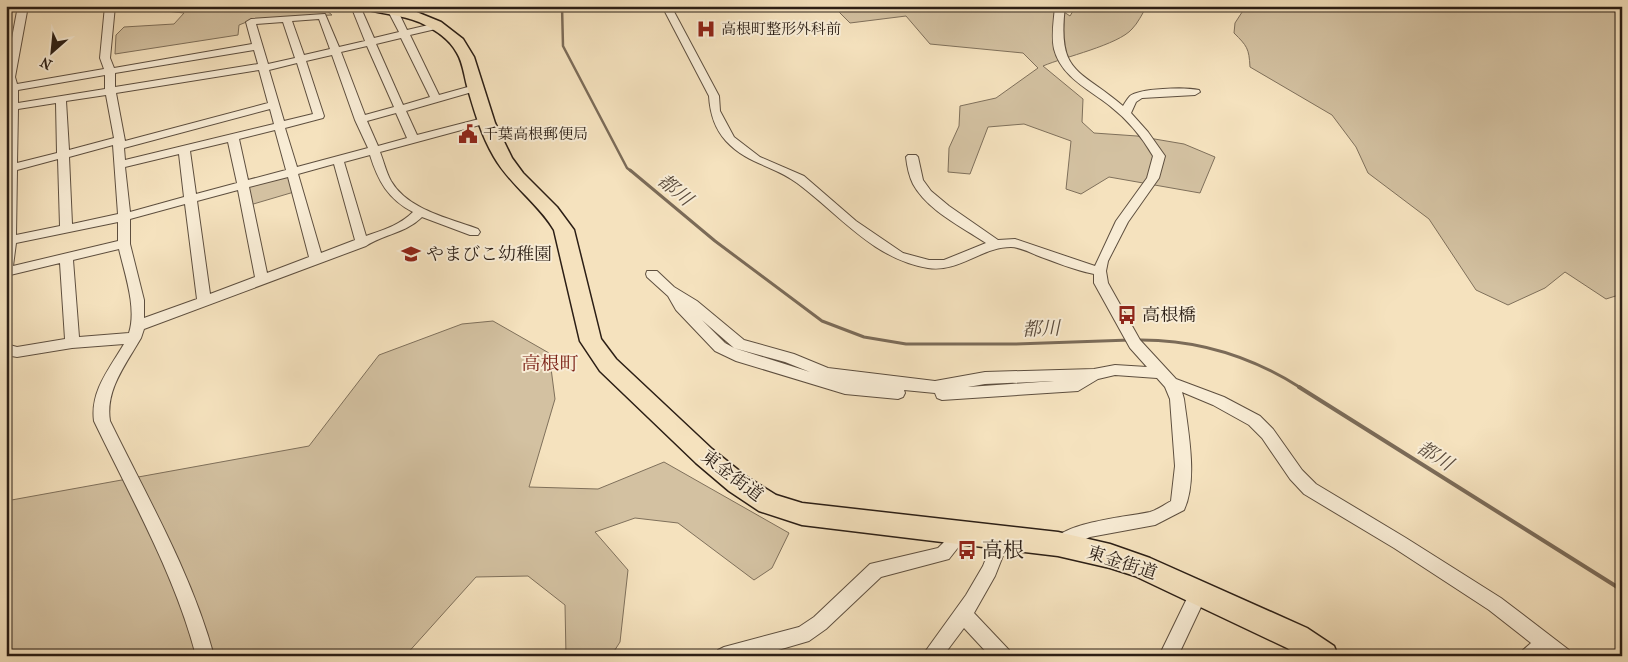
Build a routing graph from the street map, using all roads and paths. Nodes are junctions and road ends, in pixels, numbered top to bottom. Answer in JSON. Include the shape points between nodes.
{"nodes":[{"id":1,"x":23,"y":6,"type":"edge"},
{"id":2,"x":110,"y":6,"type":"edge"},
{"id":3,"x":355,"y":6,"type":"edge"},
{"id":4,"x":369,"y":6,"type":"edge"},
{"id":5,"x":666,"y":6,"type":"edge"},
{"id":6,"x":1060,"y":6,"type":"edge"},
{"id":7,"x":392,"y":9,"type":"junction"},
{"id":8,"x":287,"y":19,"type":"junction"},
{"id":9,"x":19,"y":26,"type":"junction"},
{"id":10,"x":437,"y":26,"type":"junction"},
{"id":11,"x":6,"y":29,"type":"edge"},
{"id":12,"x":403,"y":34,"type":"junction"},
{"id":13,"x":370,"y":43,"type":"junction"},
{"id":14,"x":258,"y":46,"type":"junction"},
{"id":15,"x":336,"y":51,"type":"junction"},
{"id":16,"x":300,"y":59,"type":"junction"},
{"id":17,"x":263,"y":67,"type":"junction"},
{"id":18,"x":110,"y":71,"type":"junction"},
{"id":19,"x":10,"y":88,"type":"edge"},
{"id":20,"x":475,"y":88,"type":"junction"},
{"id":21,"x":110,"y":91,"type":"junction"},
{"id":22,"x":1195,"y":92,"type":"dead end"},
{"id":23,"x":61,"y":99,"type":"junction"},
{"id":24,"x":436,"y":99,"type":"junction"},
{"id":25,"x":274,"y":105,"type":"junction"},
{"id":26,"x":9,"y":108,"type":"edge"},
{"id":27,"x":399,"y":109,"type":"junction"},
{"id":28,"x":1125,"y":114,"type":"junction"},
{"id":29,"x":360,"y":120,"type":"junction"},
{"id":30,"x":487,"y":120,"type":"junction"},
{"id":31,"x":280,"y":125,"type":"junction"},
{"id":32,"x":233,"y":137,"type":"junction"},
{"id":33,"x":413,"y":139,"type":"junction"},
{"id":34,"x":119,"y":143,"type":"junction"},
{"id":35,"x":184,"y":150,"type":"junction"},
{"id":36,"x":374,"y":150,"type":"junction"},
{"id":37,"x":64,"y":155,"type":"junction"},
{"id":38,"x":912,"y":156,"type":"dead end"},
{"id":39,"x":338,"y":159,"type":"junction"},
{"id":40,"x":120,"y":165,"type":"junction"},
{"id":41,"x":11,"y":168,"type":"junction"},
{"id":42,"x":293,"y":171,"type":"junction"},
{"id":43,"x":242,"y":185,"type":"junction"},
{"id":44,"x":190,"y":198,"type":"junction"},
{"id":45,"x":421,"y":211,"type":"junction"},
{"id":46,"x":124,"y":217,"type":"junction"},
{"id":47,"x":66,"y":228,"type":"junction"},
{"id":48,"x":474,"y":232,"type":"dead end"},
{"id":49,"x":8,"y":241,"type":"edge"},
{"id":50,"x":362,"y":243,"type":"junction"},
{"id":51,"x":124,"y":244,"type":"junction"},
{"id":52,"x":996,"y":244,"type":"junction"},
{"id":53,"x":66,"y":258,"type":"junction"},
{"id":54,"x":316,"y":259,"type":"junction"},
{"id":55,"x":1100,"y":271,"type":"junction"},
{"id":56,"x":6,"y":272,"type":"edge"},
{"id":57,"x":652,"y":274,"type":"dead end"},
{"id":58,"x":262,"y":279,"type":"junction"},
{"id":59,"x":204,"y":301,"type":"junction"},
{"id":60,"x":136,"y":332,"type":"junction"},
{"id":61,"x":72,"y":343,"type":"junction"},
{"id":62,"x":6,"y":349,"type":"edge"},
{"id":63,"x":1167,"y":378,"type":"junction"},
{"id":64,"x":953,"y":533,"type":"junction"},
{"id":65,"x":1002,"y":538,"type":"junction"},
{"id":66,"x":1058,"y":544,"type":"junction"},
{"id":67,"x":1199,"y":592,"type":"junction"},
{"id":68,"x":964,"y":615,"type":"junction"},
{"id":69,"x":1546,"y":643,"type":"junction"},
{"id":70,"x":205,"y":656,"type":"edge"},
{"id":71,"x":724,"y":656,"type":"edge"},
{"id":72,"x":931,"y":656,"type":"edge"},
{"id":73,"x":1003,"y":656,"type":"edge"},
{"id":74,"x":1168,"y":656,"type":"edge"},
{"id":75,"x":1324,"y":656,"type":"edge"},
{"id":76,"x":1529,"y":656,"type":"edge"},
{"id":77,"x":1563,"y":656,"type":"edge"}],
"edges":[{"from":1,"to":9,"type":"street"},
{"from":2,"to":18,"type":"street","via":[[105,58]]},
{"from":3,"to":13,"type":"street"},
{"from":4,"to":7,"type":"highway","name":"東金街道"},
{"from":5,"to":52,"type":"street","via":[[714,96],[715,110],[722,127],[730,138],[756,159],[800,178],[852,224],[899,256],[913,261],[945,264]]},
{"from":6,"to":28,"type":"street","via":[[1056,38],[1061,58],[1075,75]]},
{"from":7,"to":10,"type":"highway","name":"東金街道"},
{"from":7,"to":12,"type":"street"},
{"from":8,"to":14,"type":"street","via":[[251,22]]},
{"from":8,"to":15,"type":"street","via":[[322,16]]},
{"from":8,"to":16,"type":"street"},
{"from":9,"to":11,"type":"street"},
{"from":9,"to":19,"type":"street"},
{"from":10,"to":12,"type":"street"},
{"from":10,"to":20,"type":"highway","name":"東金街道","via":[[466,54]]},
{"from":12,"to":13,"type":"street"},
{"from":12,"to":24,"type":"street"},
{"from":13,"to":15,"type":"street"},
{"from":13,"to":27,"type":"street"},
{"from":14,"to":17,"type":"street"},
{"from":14,"to":18,"type":"street"},
{"from":15,"to":16,"type":"street"},
{"from":15,"to":29,"type":"street"},
{"from":16,"to":17,"type":"street"},
{"from":16,"to":31,"type":"street","via":[[320,116]]},
{"from":17,"to":21,"type":"street"},
{"from":17,"to":25,"type":"street"},
{"from":18,"to":19,"type":"street"},
{"from":18,"to":21,"type":"street"},
{"from":19,"to":26,"type":"street"},
{"from":20,"to":24,"type":"street"},
{"from":20,"to":30,"type":"highway","name":"東金街道"},
{"from":21,"to":23,"type":"street"},
{"from":21,"to":34,"type":"street"},
{"from":22,"to":28,"type":"street","via":[[1136,96]]},
{"from":23,"to":26,"type":"street"},
{"from":23,"to":37,"type":"street"},
{"from":24,"to":27,"type":"street"},
{"from":25,"to":31,"type":"street"},
{"from":25,"to":34,"type":"street"},
{"from":26,"to":41,"type":"street"},
{"from":27,"to":29,"type":"street"},
{"from":27,"to":33,"type":"street"},
{"from":28,"to":55,"type":"street","via":[[1146,134],[1160,156],[1154,178],[1122,221]]},
{"from":29,"to":36,"type":"street"},
{"from":30,"to":33,"type":"street"},
{"from":30,"to":64,"type":"highway","name":"東金街道","via":[[509,168],[558,218],[564,230],[591,341],[608,366],[704,456],[768,503],[802,514]]},
{"from":31,"to":32,"type":"street"},
{"from":31,"to":42,"type":"street"},
{"from":32,"to":35,"type":"street"},
{"from":32,"to":43,"type":"street"},
{"from":33,"to":36,"type":"street"},
{"from":34,"to":37,"type":"street"},
{"from":34,"to":40,"type":"street"},
{"from":35,"to":40,"type":"street"},
{"from":35,"to":44,"type":"street"},
{"from":36,"to":39,"type":"street"},
{"from":36,"to":45,"type":"street","via":[[388,187]]},
{"from":37,"to":41,"type":"street"},
{"from":37,"to":47,"type":"street"},
{"from":38,"to":52,"type":"street","via":[[921,187]]},
{"from":39,"to":42,"type":"street"},
{"from":39,"to":50,"type":"street"},
{"from":40,"to":46,"type":"street"},
{"from":41,"to":49,"type":"street"},
{"from":42,"to":43,"type":"street"},
{"from":42,"to":54,"type":"street"},
{"from":43,"to":44,"type":"street"},
{"from":43,"to":58,"type":"street"},
{"from":44,"to":46,"type":"street"},
{"from":44,"to":59,"type":"street"},
{"from":45,"to":48,"type":"street"},
{"from":45,"to":50,"type":"street","via":[[404,225]]},
{"from":46,"to":47,"type":"street"},
{"from":46,"to":51,"type":"street"},
{"from":47,"to":49,"type":"street"},
{"from":49,"to":56,"type":"street"},
{"from":50,"to":54,"type":"street"},
{"from":51,"to":53,"type":"street"},
{"from":51,"to":60,"type":"street","via":[[137,300]]},
{"from":52,"to":55,"type":"street","via":[[1015,243]]},
{"from":53,"to":56,"type":"street"},
{"from":53,"to":61,"type":"street"},
{"from":54,"to":58,"type":"street"},
{"from":55,"to":63,"type":"street","via":[[1101,283],[1135,344]]},
{"from":57,"to":63,"type":"street","via":[[720,347],[741,357],[845,388],[908,394],[962,393],[1078,385],[1094,374],[1115,370]]},
{"from":58,"to":59,"type":"street"},
{"from":59,"to":60,"type":"street"},
{"from":60,"to":61,"type":"street"},
{"from":60,"to":70,"type":"street","via":[[104,391],[100,406],[102,420],[176,574]]},
{"from":61,"to":62,"type":"street","via":[[17,352]]},
{"from":63,"to":66,"type":"street","via":[[1177,399],[1183,465],[1178,505],[1155,518],[1088,530]]},
{"from":63,"to":69,"type":"street","via":[[1259,424],[1297,478],[1310,489],[1495,604]]},
{"from":64,"to":65,"type":"highway","name":"東金街道"},
{"from":64,"to":71,"type":"street","via":[[952,545],[943,554],[876,570],[820,623],[803,634]]},
{"from":65,"to":66,"type":"highway","name":"東金街道"},
{"from":65,"to":68,"type":"street","via":[[994,563]]},
{"from":66,"to":67,"type":"highway","name":"東金街道","via":[[1140,566]]},
{"from":67,"to":74,"type":"street"},
{"from":67,"to":75,"type":"highway","name":"東金街道","via":[[1297,638]]},
{"from":68,"to":72,"type":"street"},
{"from":68,"to":73,"type":"street"},
{"from":69,"to":76,"type":"street"},
{"from":69,"to":77,"type":"street"}]}
